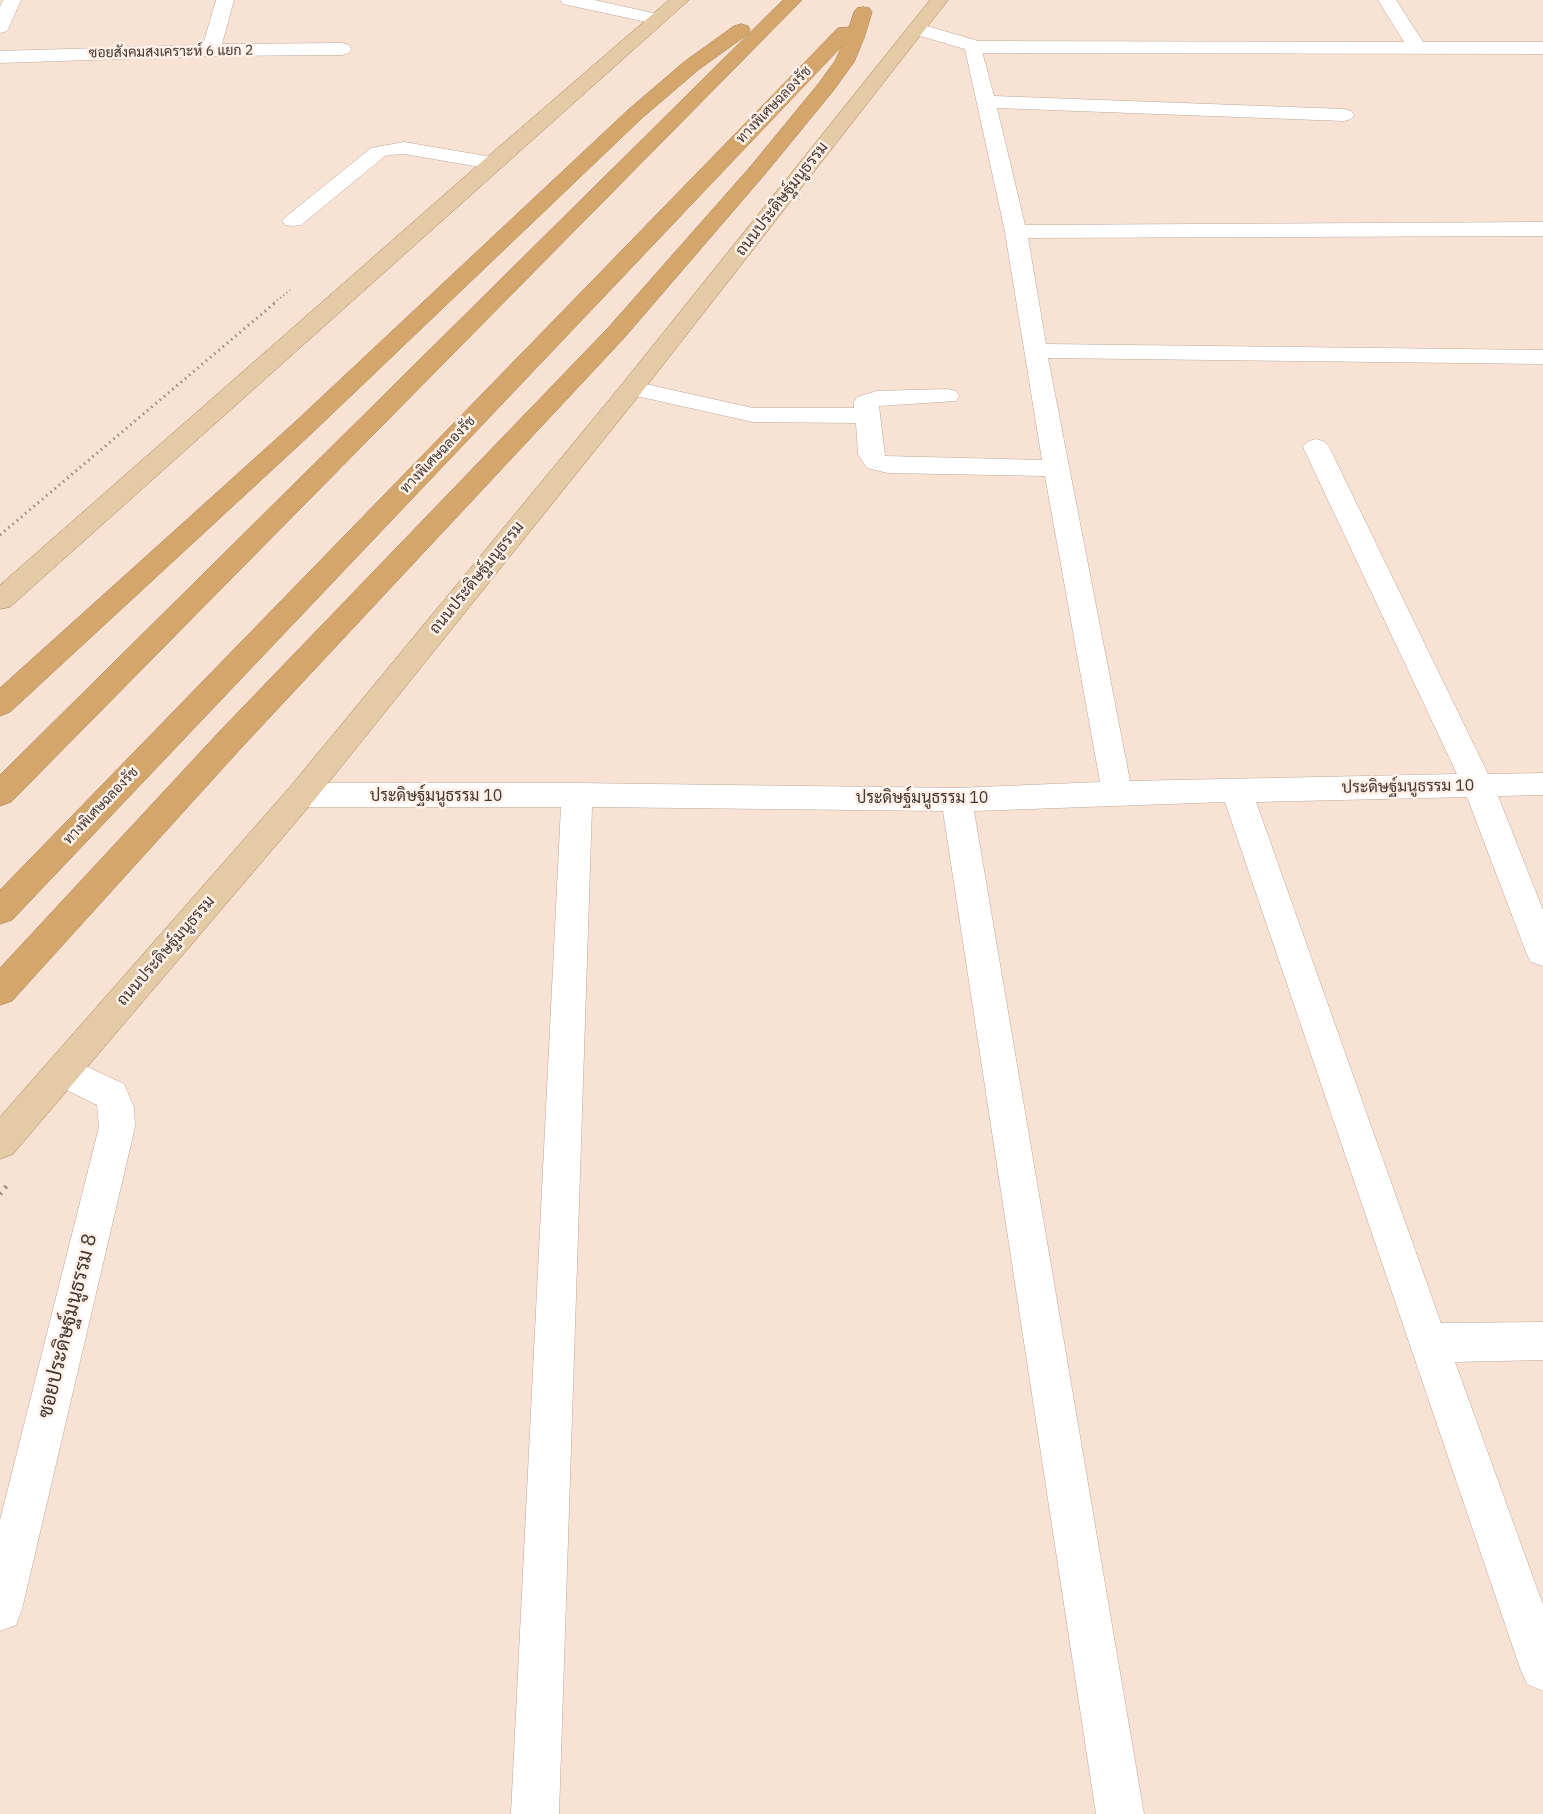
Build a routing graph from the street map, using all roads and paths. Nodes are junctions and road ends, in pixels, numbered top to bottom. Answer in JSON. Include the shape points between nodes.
{"nodes":[{"id":1,"x":12,"y":0,"type":"edge"},
{"id":2,"x":225,"y":0,"type":"edge"},
{"id":3,"x":569,"y":0,"type":"edge"},
{"id":4,"x":680,"y":0,"type":"edge"},
{"id":5,"x":939,"y":0,"type":"edge"},
{"id":6,"x":1387,"y":0,"type":"edge"},
{"id":7,"x":788,"y":4,"type":"edge"},
{"id":8,"x":869,"y":6,"type":"edge"},
{"id":9,"x":656,"y":20,"type":"junction"},
{"id":10,"x":0,"y":27,"type":"edge"},
{"id":11,"x":917,"y":29,"type":"junction"},
{"id":12,"x":977,"y":47,"type":"junction"},
{"id":13,"x":1417,"y":48,"type":"junction"},
{"id":14,"x":1543,"y":48,"type":"edge"},
{"id":15,"x":342,"y":49,"type":"dead end"},
{"id":16,"x":211,"y":50,"type":"junction"},
{"id":17,"x":0,"y":57,"type":"edge"},
{"id":18,"x":985,"y":102,"type":"junction"},
{"id":19,"x":1344,"y":115,"type":"dead end"},
{"id":20,"x":492,"y":163,"type":"junction"},
{"id":21,"x":293,"y":220,"type":"dead end"},
{"id":22,"x":1543,"y":229,"type":"edge"},
{"id":23,"x":1016,"y":232,"type":"junction"},
{"id":24,"x":1035,"y":351,"type":"junction"},
{"id":25,"x":1543,"y":357,"type":"edge"},
{"id":26,"x":632,"y":387,"type":"junction"},
{"id":27,"x":947,"y":396,"type":"dead end"},
{"id":28,"x":866,"y":416,"type":"junction"},
{"id":29,"x":1316,"y":447,"type":"dead end"},
{"id":30,"x":1056,"y":468,"type":"junction"},
{"id":31,"x":0,"y":600,"type":"edge"},
{"id":32,"x":0,"y":705,"type":"edge"},
{"id":33,"x":1543,"y":784,"type":"edge"},
{"id":34,"x":1478,"y":786,"type":"junction"},
{"id":35,"x":1237,"y":791,"type":"junction"},
{"id":36,"x":1117,"y":793,"type":"junction"},
{"id":37,"x":0,"y":794,"type":"edge"},
{"id":38,"x":301,"y":795,"type":"junction"},
{"id":39,"x":577,"y":795,"type":"junction"},
{"id":40,"x":957,"y":800,"type":"junction"},
{"id":41,"x":0,"y":911,"type":"edge"},
{"id":42,"x":1543,"y":952,"type":"edge"},
{"id":43,"x":0,"y":991,"type":"edge"},
{"id":44,"x":64,"y":1071,"type":"junction"},
{"id":45,"x":0,"y":1143,"type":"edge"},
{"id":46,"x":1543,"y":1341,"type":"edge"},
{"id":47,"x":1428,"y":1343,"type":"junction"},
{"id":48,"x":0,"y":1609,"type":"edge"},
{"id":49,"x":1543,"y":1668,"type":"edge"},
{"id":50,"x":536,"y":1814,"type":"edge"},
{"id":51,"x":1120,"y":1814,"type":"edge"}],
"edges":[{"from":1,"to":10,"type":"street"},
{"from":2,"to":16,"type":"street"},
{"from":3,"to":9,"type":"street"},
{"from":4,"to":9,"type":"main road"},
{"from":5,"to":11,"type":"main road","name":"ถนนประดิษฐ์มนูธรรม"},
{"from":6,"to":13,"type":"street"},
{"from":7,"to":32,"type":"highway","via":[[722,43],[635,114],[303,428]]},
{"from":7,"to":37,"type":"highway"},
{"from":8,"to":41,"type":"highway","name":"ทางพิเศษฉลองรัช"},
{"from":8,"to":43,"type":"highway","via":[[844,62],[826,87],[616,333],[231,739]]},
{"from":9,"to":20,"type":"main road"},
{"from":11,"to":12,"type":"street"},
{"from":11,"to":26,"type":"main road","name":"ถนนประดิษฐ์มนูธรรม"},
{"from":12,"to":13,"type":"street"},
{"from":12,"to":18,"type":"street","via":[[974,55]]},
{"from":13,"to":14,"type":"street"},
{"from":15,"to":16,"type":"street","name":"ซอยสังคมสงเคราะห์ 6 แยก 2"},
{"from":16,"to":17,"type":"street","name":"ซอยสังคมสงเคราะห์ 6 แยก 2"},
{"from":18,"to":19,"type":"street"},
{"from":18,"to":23,"type":"street"},
{"from":20,"to":21,"type":"street","via":[[404,147],[378,152]]},
{"from":20,"to":31,"type":"main road"},
{"from":22,"to":23,"type":"street"},
{"from":23,"to":24,"type":"street"},
{"from":24,"to":25,"type":"street"},
{"from":24,"to":30,"type":"street"},
{"from":26,"to":28,"type":"street","via":[[753,415]]},
{"from":26,"to":38,"type":"main road","name":"ถนนประดิษฐ์มนูธรรม"},
{"from":27,"to":28,"type":"street","via":[[877,398],[866,402]]},
{"from":28,"to":30,"type":"street","via":[[871,454],[876,462]]},
{"from":29,"to":34,"type":"street"},
{"from":30,"to":36,"type":"street"},
{"from":33,"to":34,"type":"street","name":"ประดิษฐ์มนูธรรม 10"},
{"from":34,"to":35,"type":"street","name":"ประดิษฐ์มนูธรรม 10"},
{"from":34,"to":42,"type":"street"},
{"from":35,"to":36,"type":"street","name":"ประดิษฐ์มนูธรรม 10"},
{"from":35,"to":47,"type":"street"},
{"from":36,"to":40,"type":"street","name":"ประดิษฐ์มนูธรรม 10"},
{"from":38,"to":39,"type":"street","name":"ประดิษฐ์มนูธรรม 10"},
{"from":38,"to":44,"type":"main road","name":"ถนนประดิษฐ์มนูธรรม"},
{"from":39,"to":40,"type":"street","name":"ประดิษฐ์มนูธรรม 10"},
{"from":39,"to":50,"type":"street"},
{"from":40,"to":51,"type":"street"},
{"from":44,"to":45,"type":"main road","name":"ถนนประดิษฐ์มนูธรรม"},
{"from":44,"to":48,"type":"street","name":"ซอยประดิษฐ์มนูธรรม 8","via":[[111,1095],[117,1126]]},
{"from":46,"to":47,"type":"street"},
{"from":47,"to":49,"type":"street"}]}
